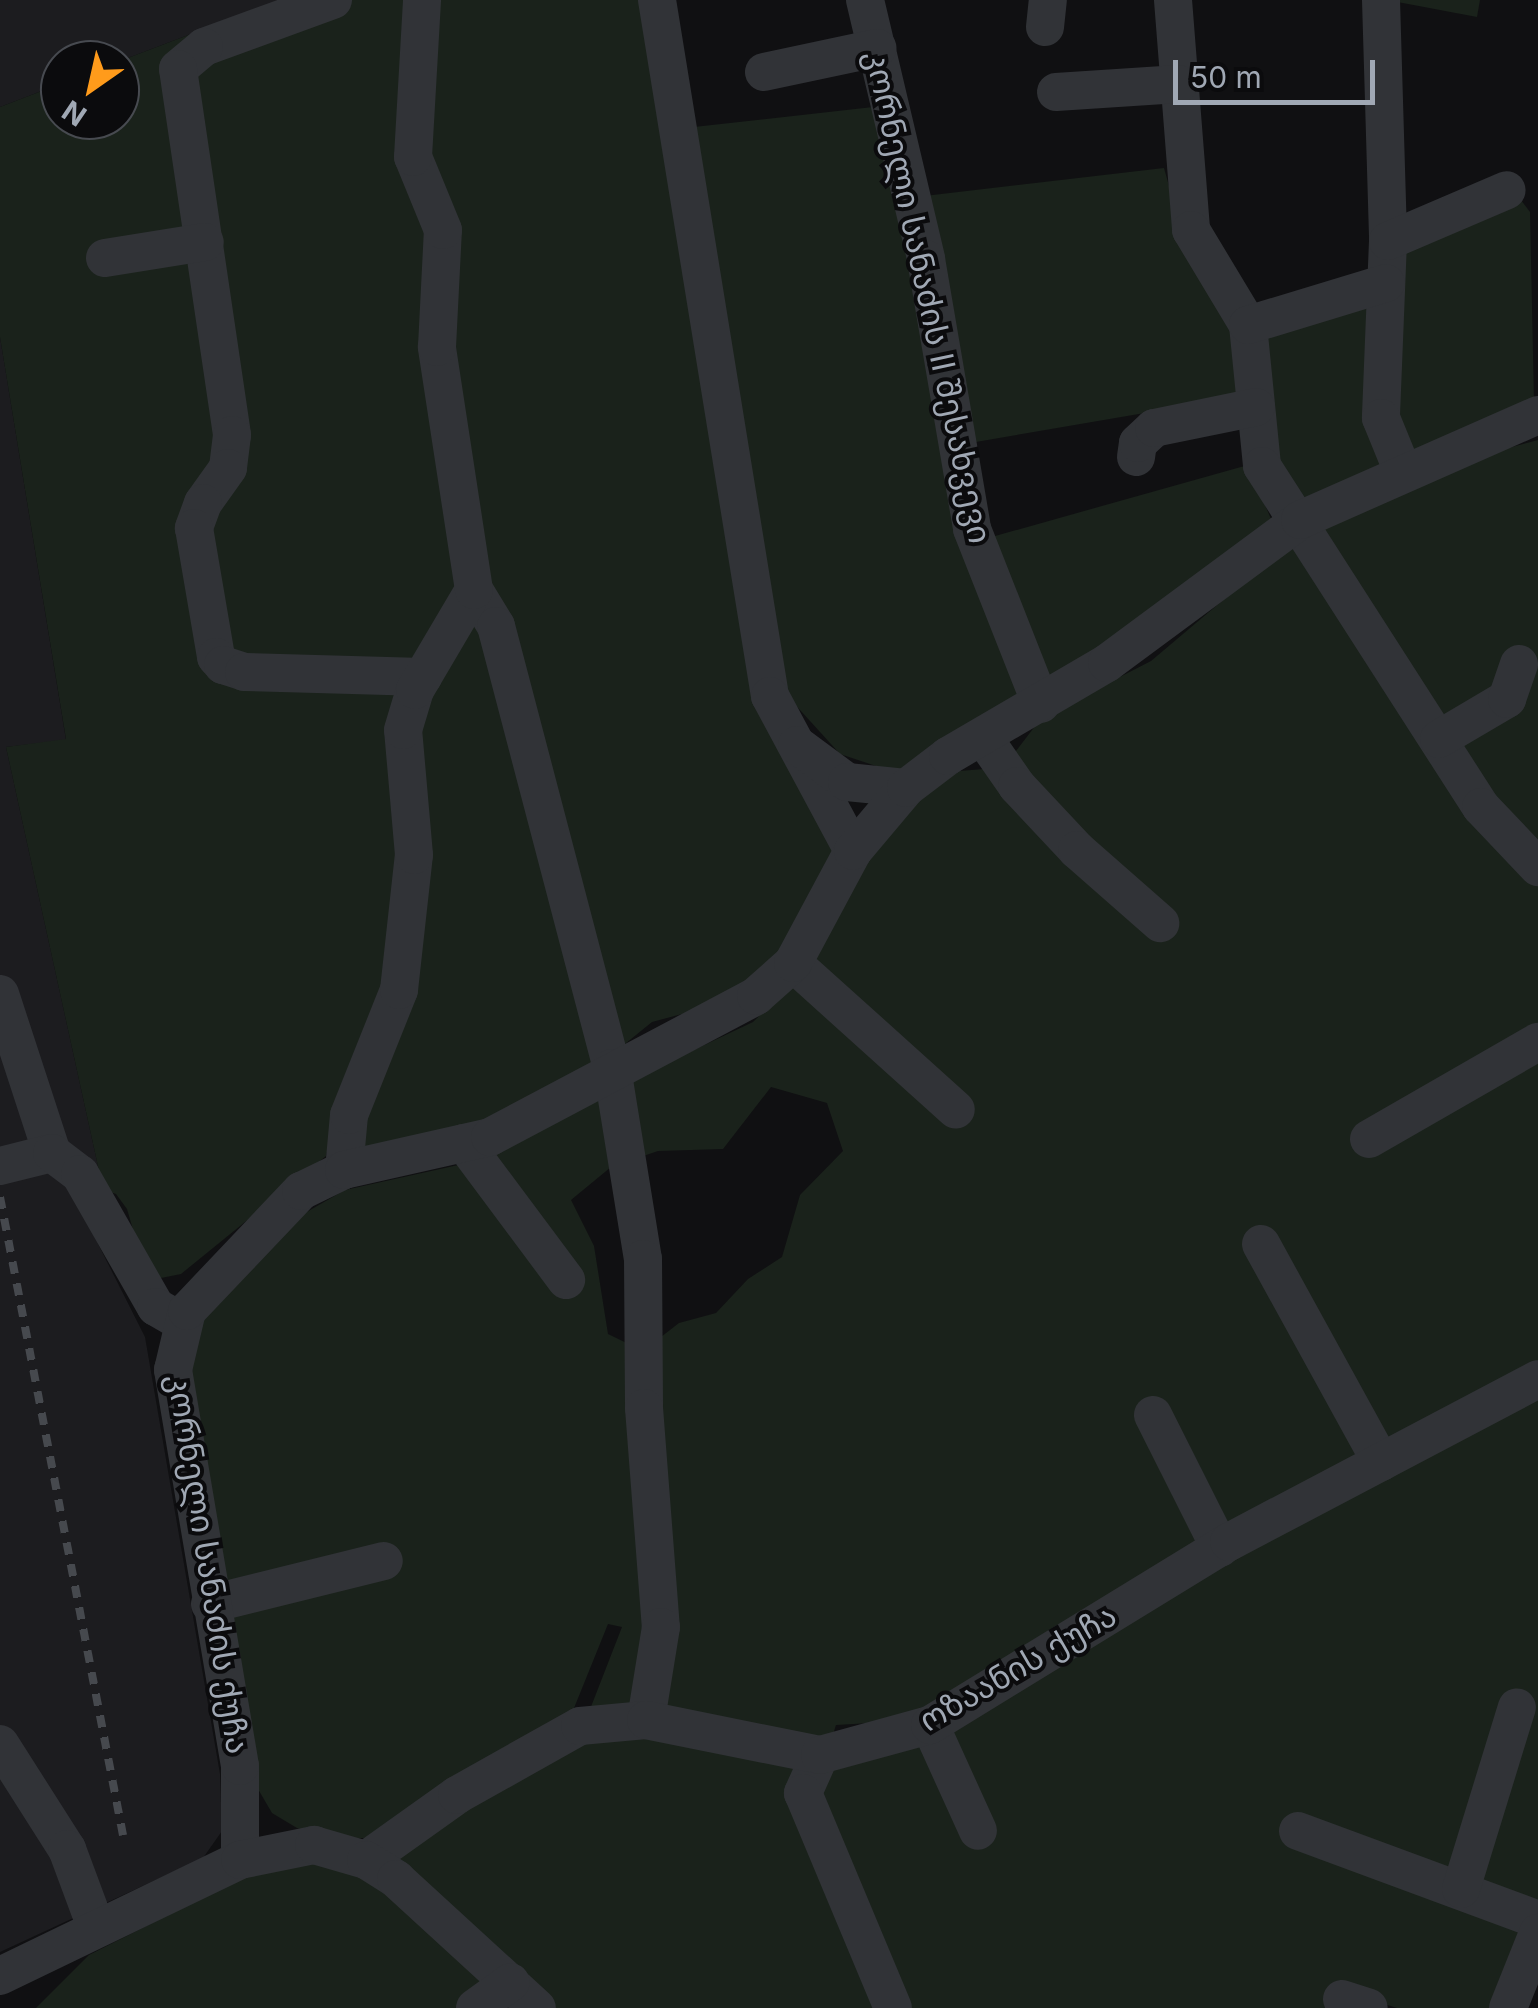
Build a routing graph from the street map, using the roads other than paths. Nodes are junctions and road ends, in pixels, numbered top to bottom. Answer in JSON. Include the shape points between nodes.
{"nodes":[{"id":1,"x":333,"y":0,"type":"edge"},
{"id":2,"x":422,"y":0,"type":"edge"},
{"id":3,"x":658,"y":0,"type":"edge"},
{"id":4,"x":866,"y":0,"type":"edge"},
{"id":5,"x":1173,"y":0,"type":"edge"},
{"id":6,"x":1381,"y":0,"type":"edge"},
{"id":7,"x":877,"y":48,"type":"junction"},
{"id":8,"x":764,"y":72,"type":"dead end"},
{"id":9,"x":1180,"y":84,"type":"junction"},
{"id":10,"x":1056,"y":92,"type":"dead end"},
{"id":11,"x":1507,"y":190,"type":"dead end"},
{"id":12,"x":1388,"y":241,"type":"junction"},
{"id":13,"x":205,"y":242,"type":"junction"},
{"id":14,"x":105,"y":258,"type":"dead end"},
{"id":15,"x":1386,"y":283,"type":"junction"},
{"id":16,"x":1248,"y":324,"type":"junction"},
{"id":17,"x":1256,"y":407,"type":"junction"},
{"id":18,"x":1538,"y":415,"type":"edge"},
{"id":19,"x":1136,"y":458,"type":"dead end"},
{"id":20,"x":1403,"y":472,"type":"junction"},
{"id":21,"x":1300,"y":520,"type":"junction"},
{"id":22,"x":474,"y":590,"type":"junction"},
{"id":23,"x":1519,"y":664,"type":"dead end"},
{"id":24,"x":423,"y":676,"type":"junction"},
{"id":25,"x":1041,"y":704,"type":"junction"},
{"id":26,"x":983,"y":737,"type":"junction"},
{"id":27,"x":1438,"y":739,"type":"junction"},
{"id":28,"x":792,"y":741,"type":"junction"},
{"id":29,"x":906,"y":788,"type":"junction"},
{"id":30,"x":853,"y":851,"type":"junction"},
{"id":31,"x":1538,"y":867,"type":"edge"},
{"id":32,"x":1160,"y":922,"type":"dead end"},
{"id":33,"x":794,"y":963,"type":"junction"},
{"id":34,"x":0,"y":994,"type":"edge"},
{"id":35,"x":1538,"y":1042,"type":"edge"},
{"id":36,"x":612,"y":1068,"type":"junction"},
{"id":37,"x":956,"y":1110,"type":"dead end"},
{"id":38,"x":1369,"y":1139,"type":"dead end"},
{"id":39,"x":464,"y":1143,"type":"junction"},
{"id":40,"x":52,"y":1153,"type":"junction"},
{"id":41,"x":0,"y":1166,"type":"edge"},
{"id":42,"x":344,"y":1170,"type":"junction"},
{"id":43,"x":1261,"y":1244,"type":"dead end"},
{"id":44,"x":566,"y":1280,"type":"dead end"},
{"id":45,"x":184,"y":1323,"type":"junction"},
{"id":46,"x":1538,"y":1380,"type":"edge"},
{"id":47,"x":1154,"y":1415,"type":"dead end"},
{"id":48,"x":1382,"y":1462,"type":"junction"},
{"id":49,"x":1220,"y":1548,"type":"junction"},
{"id":50,"x":384,"y":1560,"type":"dead end"},
{"id":51,"x":210,"y":1604,"type":"junction"},
{"id":52,"x":1516,"y":1707,"type":"dead end"},
{"id":53,"x":646,"y":1720,"type":"junction"},
{"id":54,"x":930,"y":1725,"type":"junction"},
{"id":55,"x":0,"y":1744,"type":"edge"},
{"id":56,"x":820,"y":1755,"type":"junction"},
{"id":57,"x":978,"y":1830,"type":"dead end"},
{"id":58,"x":1298,"y":1831,"type":"dead end"},
{"id":59,"x":240,"y":1860,"type":"junction"},
{"id":60,"x":366,"y":1860,"type":"junction"},
{"id":61,"x":1460,"y":1888,"type":"junction"},
{"id":62,"x":1538,"y":1920,"type":"edge"},
{"id":63,"x":96,"y":1927,"type":"junction"},
{"id":64,"x":1538,"y":1933,"type":"edge"},
{"id":65,"x":0,"y":1976,"type":"edge"},
{"id":66,"x":524,"y":1995,"type":"edge"},
{"id":67,"x":474,"y":2008,"type":"edge"},
{"id":68,"x":893,"y":2008,"type":"edge"},
{"id":69,"x":1508,"y":2008,"type":"edge"}],
"edges":[{"from":1,"to":13,"type":"street","via":[[204,47],[178,70]]},
{"from":2,"to":22,"type":"street","via":[[413,157],[443,230],[438,347]]},
{"from":3,"to":28,"type":"street","via":[[770,696]]},
{"from":4,"to":7,"type":"street","name":"კორნელი სანაძის II შესახვევი"},
{"from":5,"to":9,"type":"street"},
{"from":6,"to":12,"type":"street"},
{"from":7,"to":8,"type":"street"},
{"from":7,"to":25,"type":"street","name":"კორნელი სანაძის II შესახვევი","via":[[926,259],[972,529]]},
{"from":9,"to":10,"type":"street"},
{"from":9,"to":16,"type":"street","via":[[1191,230]]},
{"from":11,"to":12,"type":"street"},
{"from":12,"to":15,"type":"street"},
{"from":13,"to":14,"type":"street"},
{"from":13,"to":24,"type":"street","via":[[232,435],[228,468],[194,528],[216,657],[244,672]]},
{"from":15,"to":16,"type":"street"},
{"from":15,"to":20,"type":"street","via":[[1381,418]]},
{"from":16,"to":17,"type":"street"},
{"from":17,"to":19,"type":"street","via":[[1154,428],[1138,443]]},
{"from":17,"to":21,"type":"street","via":[[1262,466],[1282,505]]},
{"from":18,"to":20,"type":"street","name":"კორნელი სანაძის ქუჩა"},
{"from":20,"to":21,"type":"street","name":"კორნელი სანაძის ქუჩა"},
{"from":21,"to":25,"type":"street","name":"კორნელი სანაძის ქუჩა"},
{"from":21,"to":27,"type":"street"},
{"from":22,"to":24,"type":"street"},
{"from":22,"to":36,"type":"street","via":[[496,626]]},
{"from":23,"to":27,"type":"street","via":[[1507,699]]},
{"from":24,"to":42,"type":"street","via":[[403,730],[414,855],[399,990],[349,1115]]},
{"from":25,"to":26,"type":"street","name":"კორნელი სანაძის ქუჩა"},
{"from":26,"to":29,"type":"street","name":"კორნელი სანაძის ქუჩა"},
{"from":26,"to":32,"type":"street","via":[[1017,786],[1077,850]]},
{"from":27,"to":31,"type":"street","via":[[1481,807]]},
{"from":28,"to":29,"type":"street","via":[[847,782]]},
{"from":28,"to":30,"type":"street"},
{"from":29,"to":30,"type":"street","name":"კორნელი სანაძის ქუჩა"},
{"from":30,"to":33,"type":"street","name":"კორნელი სანაძის ქუჩა"},
{"from":33,"to":36,"type":"street","name":"კორნელი სანაძის ქუჩა","via":[[756,996]]},
{"from":33,"to":37,"type":"street"},
{"from":34,"to":40,"type":"street"},
{"from":35,"to":38,"type":"street"},
{"from":36,"to":39,"type":"street","name":"კორნელი სანაძის ქუჩა","via":[[545,1111]]},
{"from":36,"to":53,"type":"street","via":[[648,1310],[644,1408],[661,1627]]},
{"from":39,"to":42,"type":"street","name":"კორნელი სანაძის ქუჩა"},
{"from":39,"to":44,"type":"street"},
{"from":40,"to":41,"type":"street"},
{"from":40,"to":45,"type":"street","via":[[80,1174],[156,1307]]},
{"from":42,"to":45,"type":"street","name":"კორნელი სანაძის ქუჩა","via":[[301,1191],[186,1311]]},
{"from":43,"to":48,"type":"street"},
{"from":45,"to":51,"type":"street","name":"კორნელი სანაძის ქუჩა","via":[[172,1370]]},
{"from":46,"to":48,"type":"street","name":"ოზაანის ქუჩა"},
{"from":47,"to":49,"type":"street"},
{"from":48,"to":49,"type":"street","name":"ოზაანის ქუჩა"},
{"from":49,"to":54,"type":"street","name":"ოზაანის ქუჩა"},
{"from":50,"to":51,"type":"street"},
{"from":51,"to":59,"type":"street","name":"კორნელი სანაძის ქუჩა","via":[[240,1766]]},
{"from":52,"to":61,"type":"street"},
{"from":53,"to":56,"type":"street","name":"ოზაანის ქუჩა"},
{"from":53,"to":60,"type":"street","name":"ოზაანის ქუჩა","via":[[580,1726],[550,1738]]},
{"from":54,"to":56,"type":"street","name":"ოზაანის ქუჩა"},
{"from":54,"to":57,"type":"street"},
{"from":55,"to":63,"type":"street","via":[[67,1849]]},
{"from":56,"to":68,"type":"street","via":[[803,1793]]},
{"from":58,"to":61,"type":"street"},
{"from":59,"to":60,"type":"street","via":[[314,1845]]},
{"from":59,"to":63,"type":"street"},
{"from":60,"to":66,"type":"street","via":[[396,1878]]},
{"from":61,"to":62,"type":"street"},
{"from":63,"to":65,"type":"street"},
{"from":64,"to":69,"type":"street"},
{"from":66,"to":67,"type":"street"}]}
